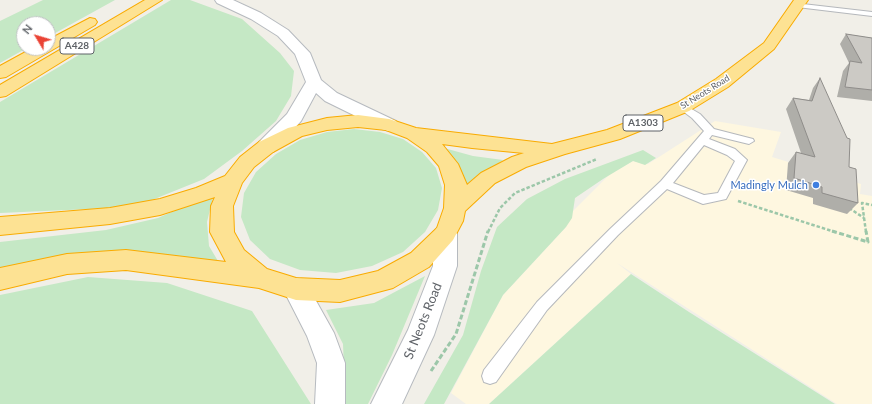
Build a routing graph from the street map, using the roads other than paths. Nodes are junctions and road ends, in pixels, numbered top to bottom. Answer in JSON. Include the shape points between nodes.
{"nodes":[{"id":1,"x":154,"y":0,"type":"edge"},
{"id":2,"x":222,"y":0,"type":"edge"},
{"id":3,"x":799,"y":3,"type":"edge"},
{"id":4,"x":872,"y":14,"type":"edge"},
{"id":5,"x":101,"y":15,"type":"dead end"},
{"id":6,"x":56,"y":41,"type":"edge"},
{"id":7,"x":30,"y":56,"type":"edge"},
{"id":8,"x":0,"y":73,"type":"edge"},
{"id":9,"x":314,"y":82,"type":"junction"},
{"id":10,"x":0,"y":92,"type":"edge"},
{"id":11,"x":683,"y":107,"type":"junction"},
{"id":12,"x":389,"y":125,"type":"junction"},
{"id":13,"x":414,"y":134,"type":"junction"},
{"id":14,"x":706,"y":136,"type":"junction"},
{"id":15,"x":749,"y":141,"type":"dead end"},
{"id":16,"x":266,"y":147,"type":"junction"},
{"id":17,"x":559,"y":149,"type":"junction"},
{"id":18,"x":232,"y":181,"type":"junction"},
{"id":19,"x":665,"y":184,"type":"junction"},
{"id":20,"x":456,"y":208,"type":"junction"},
{"id":21,"x":0,"y":226,"type":"edge"},
{"id":22,"x":445,"y":234,"type":"junction"},
{"id":23,"x":259,"y":277,"type":"junction"},
{"id":24,"x":0,"y":279,"type":"edge"},
{"id":25,"x":296,"y":290,"type":"junction"},
{"id":26,"x":490,"y":376,"type":"dead end"},
{"id":27,"x":330,"y":404,"type":"edge"},
{"id":28,"x":386,"y":404,"type":"edge"}],
"edges":[{"from":1,"to":10,"type":"highway","number":"A428"},
{"from":2,"to":9,"type":"street","via":[[283,32],[302,53]]},
{"from":3,"to":4,"type":"lane"},
{"from":3,"to":11,"type":"highway","name":"St Neots Road","number":"A1303","via":[[769,46],[722,83]]},
{"from":5,"to":6,"type":"highway","number":"A428"},
{"from":7,"to":8,"type":"highway","number":"A428"},
{"from":9,"to":12,"type":"street","via":[[331,96]]},
{"from":9,"to":16,"type":"street","via":[[294,117]]},
{"from":11,"to":14,"type":"lane","via":[[696,116]]},
{"from":11,"to":17,"type":"highway","name":"St Neots Road","number":"A1303","via":[[613,135]]},
{"from":12,"to":13,"type":"highway"},
{"from":12,"to":16,"type":"highway","via":[[358,121],[326,124],[295,132]]},
{"from":13,"to":17,"type":"highway","name":"St Neots Road","number":"A1303"},
{"from":13,"to":20,"type":"highway","via":[[434,147],[448,164],[456,185]]},
{"from":14,"to":15,"type":"lane"},
{"from":14,"to":19,"type":"lane"},
{"from":14,"to":19,"type":"lane","via":[[741,160],[722,196],[703,200]]},
{"from":16,"to":18,"type":"highway","via":[[247,162]]},
{"from":17,"to":20,"type":"highway","name":"St Neots Road","number":"A1303","via":[[519,162],[488,178]]},
{"from":18,"to":21,"type":"highway","via":[[160,207],[110,216]]},
{"from":18,"to":23,"type":"highway","via":[[222,206],[222,232],[235,257]]},
{"from":19,"to":26,"type":"lane","via":[[542,306]]},
{"from":20,"to":22,"type":"highway"},
{"from":22,"to":25,"type":"highway","via":[[420,260],[384,280],[340,291]]},
{"from":22,"to":28,"type":"street","name":"St Neots Road","via":[[445,266],[420,335]]},
{"from":23,"to":24,"type":"highway","via":[[126,260],[67,264]]},
{"from":23,"to":25,"type":"highway"},
{"from":25,"to":27,"type":"street","via":[[320,333],[331,363]]}]}
